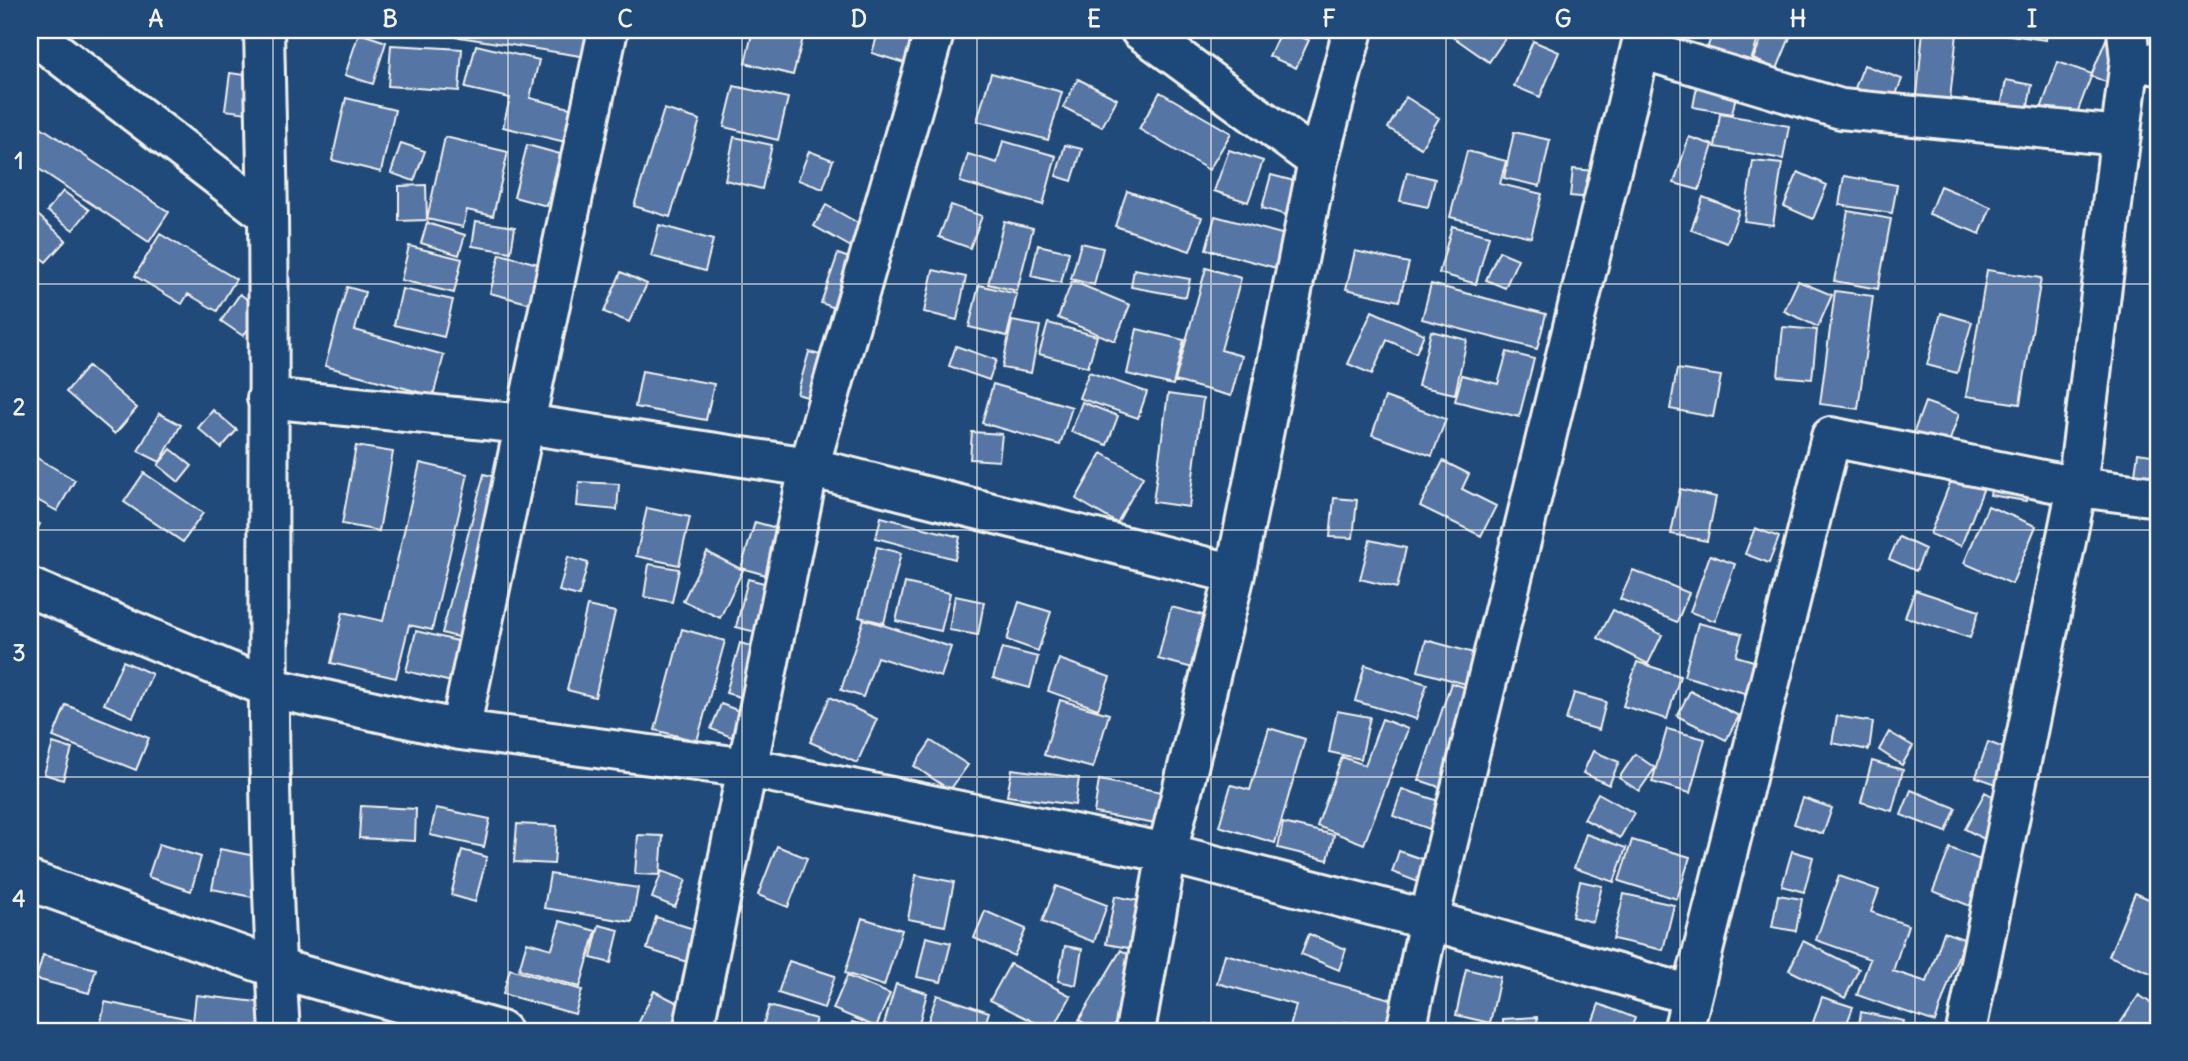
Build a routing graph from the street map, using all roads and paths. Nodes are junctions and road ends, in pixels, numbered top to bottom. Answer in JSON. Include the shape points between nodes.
{"nodes":[{"id":1,"x":264,"y":30,"type":"edge"},
{"id":2,"x":608,"y":30,"type":"edge"},
{"id":3,"x":935,"y":30,"type":"edge"},
{"id":4,"x":1140,"y":30,"type":"edge"},
{"id":5,"x":1353,"y":30,"type":"edge"},
{"id":6,"x":30,"y":32,"type":"edge"},
{"id":7,"x":1643,"y":39,"type":"edge"},
{"id":8,"x":2139,"y":52,"type":"edge"},
{"id":9,"x":2121,"y":136,"type":"junction"},
{"id":10,"x":1318,"y":162,"type":"junction"},
{"id":11,"x":268,"y":215,"type":"junction"},
{"id":12,"x":267,"y":398,"type":"junction"},
{"id":13,"x":525,"y":424,"type":"junction"},
{"id":14,"x":808,"y":467,"type":"junction"},
{"id":15,"x":2077,"y":487,"type":"junction"},
{"id":16,"x":2158,"y":497,"type":"edge"},
{"id":17,"x":1236,"y":574,"type":"junction"},
{"id":18,"x":30,"y":588,"type":"edge"},
{"id":19,"x":267,"y":687,"type":"junction"},
{"id":20,"x":460,"y":730,"type":"junction"},
{"id":21,"x":749,"y":768,"type":"junction"},
{"id":22,"x":1167,"y":853,"type":"junction"},
{"id":23,"x":30,"y":881,"type":"edge"},
{"id":24,"x":1429,"y":920,"type":"junction"},
{"id":25,"x":276,"y":968,"type":"junction"},
{"id":26,"x":1691,"y":995,"type":"junction"},
{"id":27,"x":280,"y":1031,"type":"edge"},
{"id":28,"x":501,"y":1031,"type":"edge"},
{"id":29,"x":693,"y":1031,"type":"edge"},
{"id":30,"x":1135,"y":1031,"type":"edge"},
{"id":31,"x":1406,"y":1031,"type":"edge"},
{"id":32,"x":1683,"y":1031,"type":"edge"},
{"id":33,"x":1966,"y":1031,"type":"edge"}],
"edges":[{"from":1,"to":11,"type":"street"},
{"from":2,"to":13,"type":"street"},
{"from":3,"to":14,"type":"street"},
{"from":4,"to":10,"type":"street"},
{"from":5,"to":10,"type":"street"},
{"from":6,"to":11,"type":"street"},
{"from":7,"to":9,"type":"street","via":[[1841,108]]},
{"from":7,"to":24,"type":"street"},
{"from":8,"to":9,"type":"street"},
{"from":9,"to":15,"type":"street"},
{"from":10,"to":17,"type":"street"},
{"from":11,"to":12,"type":"street"},
{"from":12,"to":13,"type":"street"},
{"from":12,"to":19,"type":"street"},
{"from":13,"to":14,"type":"street"},
{"from":13,"to":20,"type":"street"},
{"from":14,"to":17,"type":"street"},
{"from":14,"to":21,"type":"street"},
{"from":15,"to":16,"type":"street"},
{"from":15,"to":26,"type":"street","via":[[1832,437]]},
{"from":15,"to":33,"type":"street"},
{"from":17,"to":22,"type":"street"},
{"from":18,"to":19,"type":"street"},
{"from":19,"to":20,"type":"street"},
{"from":19,"to":25,"type":"street"},
{"from":20,"to":21,"type":"street"},
{"from":21,"to":22,"type":"street"},
{"from":21,"to":29,"type":"street"},
{"from":22,"to":24,"type":"street"},
{"from":22,"to":30,"type":"street"},
{"from":23,"to":25,"type":"street"},
{"from":24,"to":26,"type":"street"},
{"from":24,"to":31,"type":"street"},
{"from":25,"to":27,"type":"street"},
{"from":25,"to":28,"type":"street"},
{"from":26,"to":32,"type":"street"}]}
